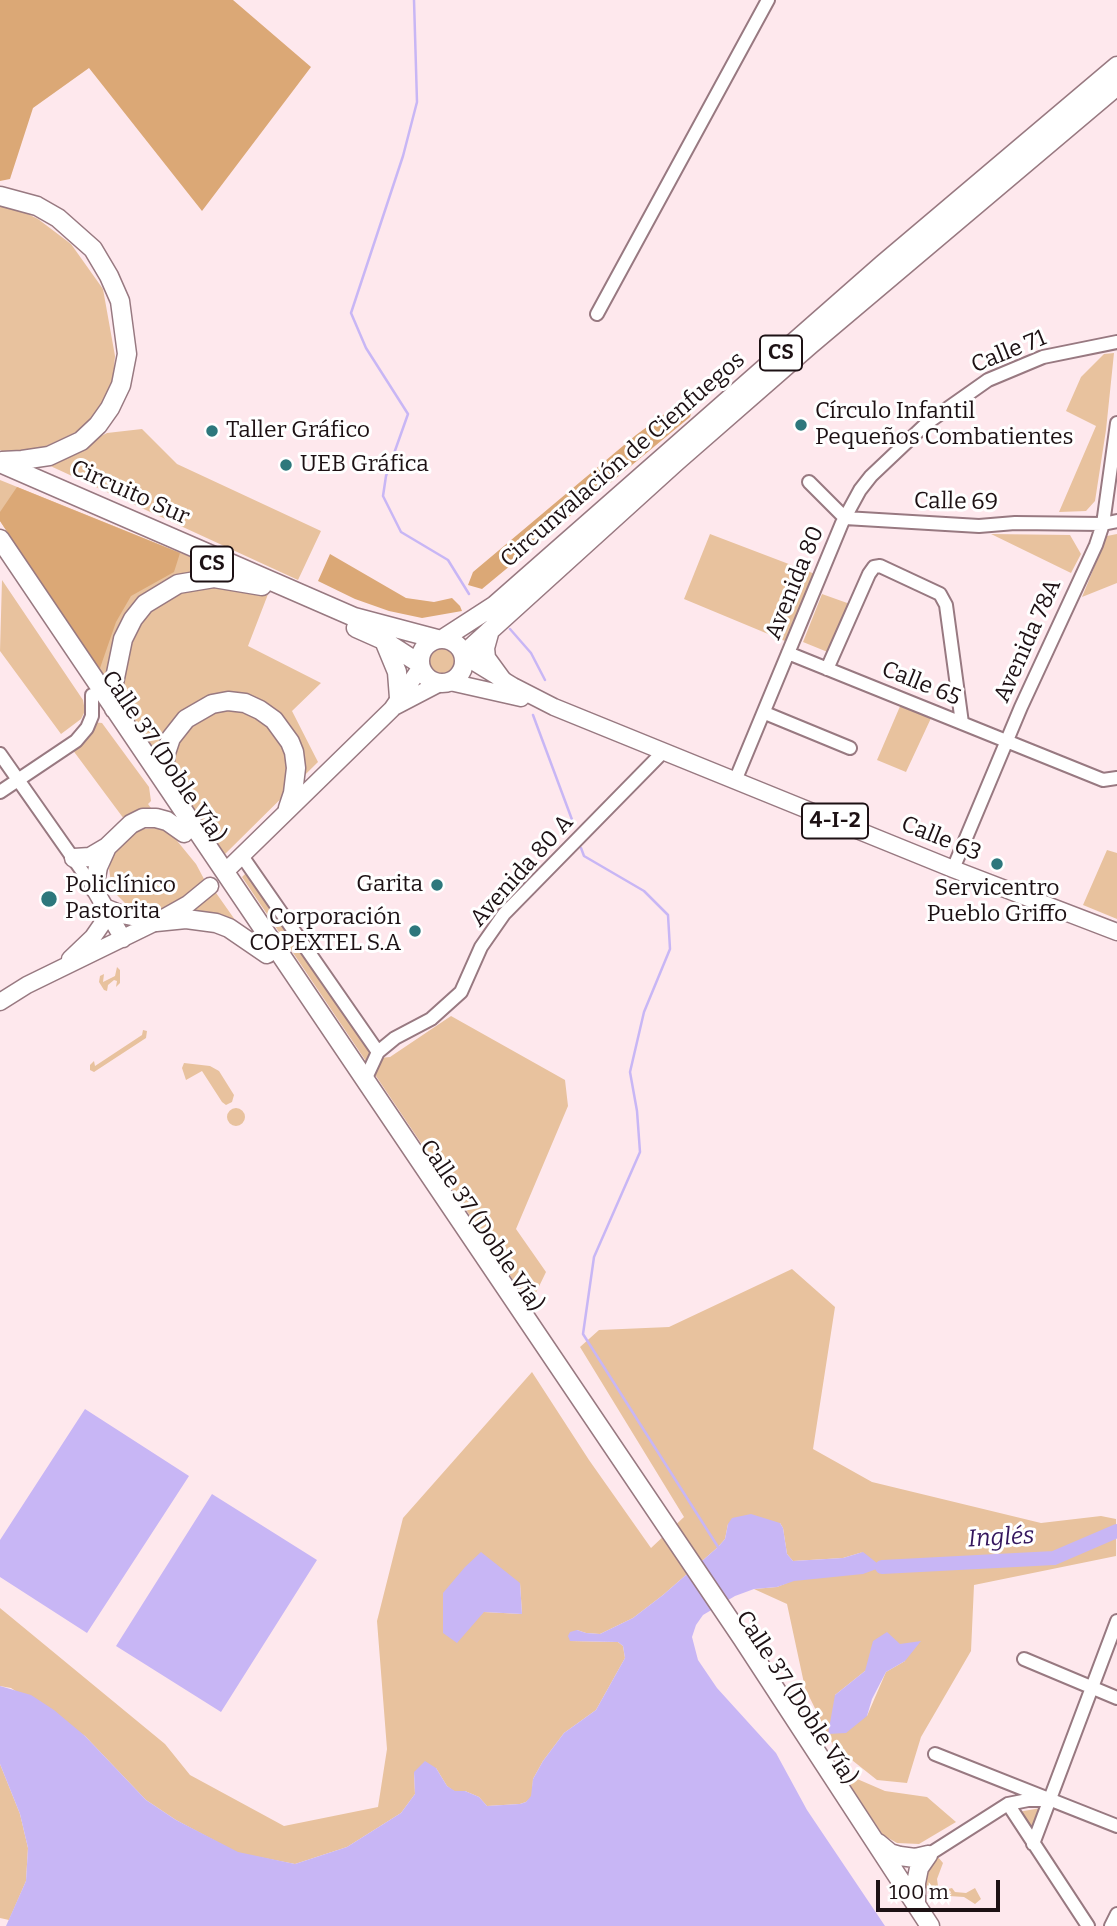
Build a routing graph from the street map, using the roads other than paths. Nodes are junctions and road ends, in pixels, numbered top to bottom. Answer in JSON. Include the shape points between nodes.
{"nodes":[{"id":1,"x":768,"y":0,"type":"edge"},
{"id":2,"x":1117,"y":66,"type":"edge"},
{"id":3,"x":1117,"y":86,"type":"edge"},
{"id":4,"x":0,"y":196,"type":"edge"},
{"id":5,"x":597,"y":314,"type":"dead end"},
{"id":6,"x":1117,"y":342,"type":"edge"},
{"id":7,"x":927,"y":423,"type":"joint"},
{"id":8,"x":1117,"y":423,"type":"edge"},
{"id":9,"x":0,"y":462,"type":"edge"},
{"id":10,"x":0,"y":473,"type":"edge"},
{"id":11,"x":809,"y":482,"type":"dead end"},
{"id":12,"x":845,"y":518,"type":"junction"},
{"id":13,"x":1117,"y":521,"type":"edge"},
{"id":14,"x":1103,"y":524,"type":"junction"},
{"id":15,"x":0,"y":539,"type":"edge"},
{"id":16,"x":0,"y":558,"type":"edge"},
{"id":17,"x":262,"y":586,"type":"junction"},
{"id":18,"x":469,"y":624,"type":"junction"},
{"id":19,"x":491,"y":629,"type":"junction"},
{"id":20,"x":386,"y":634,"type":"junction"},
{"id":21,"x":440,"y":639,"type":"junction"},
{"id":22,"x":788,"y":653,"type":"junction"},
{"id":23,"x":464,"y":655,"type":"junction"},
{"id":24,"x":420,"y":666,"type":"junction"},
{"id":25,"x":827,"y":670,"type":"junction"},
{"id":26,"x":502,"y":680,"type":"junction"},
{"id":27,"x":445,"y":682,"type":"junction"},
{"id":28,"x":92,"y":695,"type":"junction"},
{"id":29,"x":395,"y":703,"type":"junction"},
{"id":30,"x":554,"y":707,"type":"junction"},
{"id":31,"x":114,"y":709,"type":"junction"},
{"id":32,"x":765,"y":713,"type":"junction"},
{"id":33,"x":962,"y":723,"type":"junction"},
{"id":34,"x":1006,"y":741,"type":"junction"},
{"id":35,"x":850,"y":748,"type":"dead end"},
{"id":36,"x":664,"y":751,"type":"junction"},
{"id":37,"x":0,"y":754,"type":"edge"},
{"id":38,"x":1117,"y":778,"type":"edge"},
{"id":39,"x":18,"y":780,"type":"junction"},
{"id":40,"x":735,"y":781,"type":"junction"},
{"id":41,"x":170,"y":791,"type":"junction"},
{"id":42,"x":0,"y":792,"type":"edge"},
{"id":43,"x":288,"y":808,"type":"junction"},
{"id":44,"x":184,"y":833,"type":"junction"},
{"id":45,"x":107,"y":847,"type":"junction"},
{"id":46,"x":74,"y":858,"type":"junction"},
{"id":47,"x":236,"y":862,"type":"joint"},
{"id":48,"x":953,"y":869,"type":"junction"},
{"id":49,"x":210,"y":886,"type":"dead end"},
{"id":50,"x":94,"y":888,"type":"junction"},
{"id":51,"x":107,"y":908,"type":"junction"},
{"id":52,"x":156,"y":922,"type":"junction"},
{"id":53,"x":1117,"y":932,"type":"edge"},
{"id":54,"x":123,"y":939,"type":"junction"},
{"id":55,"x":267,"y":954,"type":"junction"},
{"id":56,"x":58,"y":970,"type":"junction"},
{"id":57,"x":0,"y":1002,"type":"edge"},
{"id":58,"x":378,"y":1052,"type":"junction"},
{"id":59,"x":365,"y":1080,"type":"junction"},
{"id":60,"x":660,"y":1528,"type":"junction"},
{"id":61,"x":1117,"y":1622,"type":"edge"},
{"id":62,"x":737,"y":1642,"type":"junction"},
{"id":63,"x":1024,"y":1660,"type":"dead end"},
{"id":64,"x":1091,"y":1688,"type":"junction"},
{"id":65,"x":1117,"y":1698,"type":"edge"},
{"id":66,"x":935,"y":1754,"type":"dead end"},
{"id":67,"x":1048,"y":1800,"type":"junction"},
{"id":68,"x":1008,"y":1804,"type":"junction"},
{"id":69,"x":1117,"y":1826,"type":"edge"},
{"id":70,"x":872,"y":1839,"type":"junction"},
{"id":71,"x":1033,"y":1844,"type":"junction"},
{"id":72,"x":928,"y":1855,"type":"junction"},
{"id":73,"x":916,"y":1905,"type":"junction"},
{"id":74,"x":1117,"y":1914,"type":"edge"},
{"id":75,"x":915,"y":1926,"type":"edge"},
{"id":76,"x":930,"y":1926,"type":"edge"},
{"id":77,"x":1088,"y":1926,"type":"edge"},
{"id":78,"x":1111,"y":1926,"type":"edge"}],
"edges":[{"from":1,"to":5,"type":"street"},
{"from":2,"to":18,"type":"highway","name":"Circunvalación de Cienfuegos","number":"CS"},
{"from":3,"to":19,"type":"highway","name":"Circunvalación de Cienfuegos","number":"CS","via":[[810,345]]},
{"from":4,"to":9,"type":"highway","via":[[37,206],[93,249],[120,301],[127,354],[121,385],[110,408],[81,441],[49,456]]},
{"from":6,"to":7,"type":"street","name":"Calle 71","via":[[1014,368],[988,380]]},
{"from":7,"to":12,"type":"street","name":"Avenida 80","via":[[871,475]]},
{"from":8,"to":14,"type":"street","name":"Avenida 78A"},
{"from":9,"to":20,"type":"highway","name":"Circuito Sur","number":"CS"},
{"from":10,"to":17,"type":"highway","name":"Circuito Sur","number":"CS"},
{"from":11,"to":12,"type":"street"},
{"from":12,"to":14,"type":"street","name":"Calle 69","via":[[979,526]]},
{"from":12,"to":22,"type":"street","name":"Avenida 80"},
{"from":13,"to":14,"type":"street","name":"Calle 69"},
{"from":14,"to":34,"type":"street","name":"Avenida 78A"},
{"from":15,"to":31,"type":"highway","name":"Calle 37 (Doble Vía)"},
{"from":16,"to":28,"type":"highway","name":"Calle 37 (Doble Vía)"},
{"from":17,"to":20,"type":"highway","name":"Circuito Sur","number":"CS"},
{"from":17,"to":31,"type":"highway","via":[[214,578],[178,584],[145,604],[123,639]]},
{"from":18,"to":20,"type":"highway"},
{"from":18,"to":21,"type":"highway","name":"Circunvalación de Cienfuegos","number":"CS"},
{"from":19,"to":23,"type":"highway","name":"Circunvalación de Cienfuegos","number":"CS"},
{"from":19,"to":26,"type":"highway","via":[[486,658]]},
{"from":20,"to":21,"type":"highway","name":"Circuito Sur","number":"CS"},
{"from":20,"to":24,"type":"highway","name":"Circuito Sur","number":"CS"},
{"from":20,"to":29,"type":"highway","via":[[397,672]]},
{"from":21,"to":23,"type":"highway","number":"CS","via":[[456,643]]},
{"from":21,"to":24,"type":"highway","name":"Circunvalación de Cienfuegos","number":"CS","via":[[426,646]]},
{"from":22,"to":25,"type":"street","name":"Calle 65"},
{"from":22,"to":32,"type":"street","name":"Avenida 80"},
{"from":23,"to":26,"type":"main road","name":"Calle 63","number":"4-I-2"},
{"from":23,"to":27,"type":"highway","name":"Circunvalación de Cienfuegos","number":"CS","via":[[456,679]]},
{"from":24,"to":27,"type":"highway","number":"CS","via":[[428,678]]},
{"from":24,"to":29,"type":"main road"},
{"from":25,"to":33,"type":"street","name":"Calle 65"},
{"from":25,"to":33,"type":"street","via":[[869,573],[880,566],[940,594],[946,605]]},
{"from":26,"to":30,"type":"main road","name":"Calle 63","number":"4-I-2"},
{"from":27,"to":29,"type":"main road"},
{"from":27,"to":30,"type":"main road","name":"Calle 63","number":"4-I-2"},
{"from":28,"to":39,"type":"street","via":[[87,729]]},
{"from":28,"to":44,"type":"highway","name":"Calle 37 (Doble Vía)"},
{"from":29,"to":43,"type":"main road"},
{"from":30,"to":36,"type":"main road","name":"Calle 63","number":"4-I-2"},
{"from":31,"to":41,"type":"highway","name":"Calle 37 (Doble Vía)"},
{"from":32,"to":35,"type":"street"},
{"from":32,"to":40,"type":"street","name":"Avenida 80"},
{"from":33,"to":34,"type":"street","name":"Calle 65"},
{"from":34,"to":38,"type":"street","name":"Calle 65","via":[[1103,780]]},
{"from":34,"to":48,"type":"street","name":"Avenida 78A"},
{"from":36,"to":40,"type":"main road","name":"Calle 63","number":"4-I-2"},
{"from":36,"to":58,"type":"street","name":"Avenida 80 A","via":[[504,914],[481,947],[461,992],[430,1019]]},
{"from":37,"to":39,"type":"street"},
{"from":39,"to":42,"type":"street"},
{"from":39,"to":46,"type":"street"},
{"from":40,"to":48,"type":"main road","name":"Calle 63","number":"4-I-2"},
{"from":41,"to":43,"type":"highway","via":[[164,767],[171,738],[196,711],[228,701],[260,710],[274,720],[290,743],[296,768]]},
{"from":41,"to":59,"type":"highway","name":"Calle 37 (Doble Vía)"},
{"from":43,"to":47,"type":"main road"},
{"from":44,"to":45,"type":"highway","via":[[167,821],[143,818],[123,829]]},
{"from":44,"to":55,"type":"highway","name":"Calle 37 (Doble Vía)"},
{"from":45,"to":46,"type":"highway","via":[[90,858]]},
{"from":45,"to":50,"type":"highway"},
{"from":46,"to":50,"type":"street"},
{"from":47,"to":58,"type":"street"},
{"from":48,"to":53,"type":"main road","name":"Calle 63","number":"4-I-2"},
{"from":49,"to":52,"type":"main road"},
{"from":50,"to":51,"type":"main road"},
{"from":51,"to":52,"type":"main road"},
{"from":51,"to":54,"type":"main road"},
{"from":51,"to":56,"type":"main road","via":[[93,937]]},
{"from":52,"to":54,"type":"main road"},
{"from":52,"to":55,"type":"highway","via":[[216,923]]},
{"from":54,"to":56,"type":"main road"},
{"from":55,"to":60,"type":"highway","name":"Calle 37 (Doble Vía)"},
{"from":56,"to":57,"type":"main road"},
{"from":58,"to":59,"type":"street","name":"Avenida 80 A"},
{"from":59,"to":60,"type":"highway","name":"Calle 37 (Doble Vía)"},
{"from":60,"to":62,"type":"highway","name":"Calle 37 (Doble Vía)"},
{"from":61,"to":64,"type":"street"},
{"from":62,"to":70,"type":"highway","name":"Calle 37 (Doble Vía)"},
{"from":62,"to":75,"type":"highway","name":"Calle 37 (Doble Vía)"},
{"from":63,"to":64,"type":"street"},
{"from":64,"to":65,"type":"street"},
{"from":64,"to":67,"type":"street"},
{"from":66,"to":67,"type":"street"},
{"from":67,"to":68,"type":"street"},
{"from":67,"to":69,"type":"street"},
{"from":67,"to":71,"type":"street"},
{"from":68,"to":71,"type":"street"},
{"from":68,"to":72,"type":"street"},
{"from":70,"to":72,"type":"highway","via":[[900,1856]]},
{"from":70,"to":73,"type":"highway","name":"Calle 37 (Doble Vía)"},
{"from":71,"to":77,"type":"street"},
{"from":72,"to":73,"type":"highway","via":[[919,1868]]},
{"from":73,"to":76,"type":"highway","name":"Calle 37 (Doble Vía)"},
{"from":74,"to":78,"type":"street"}]}
